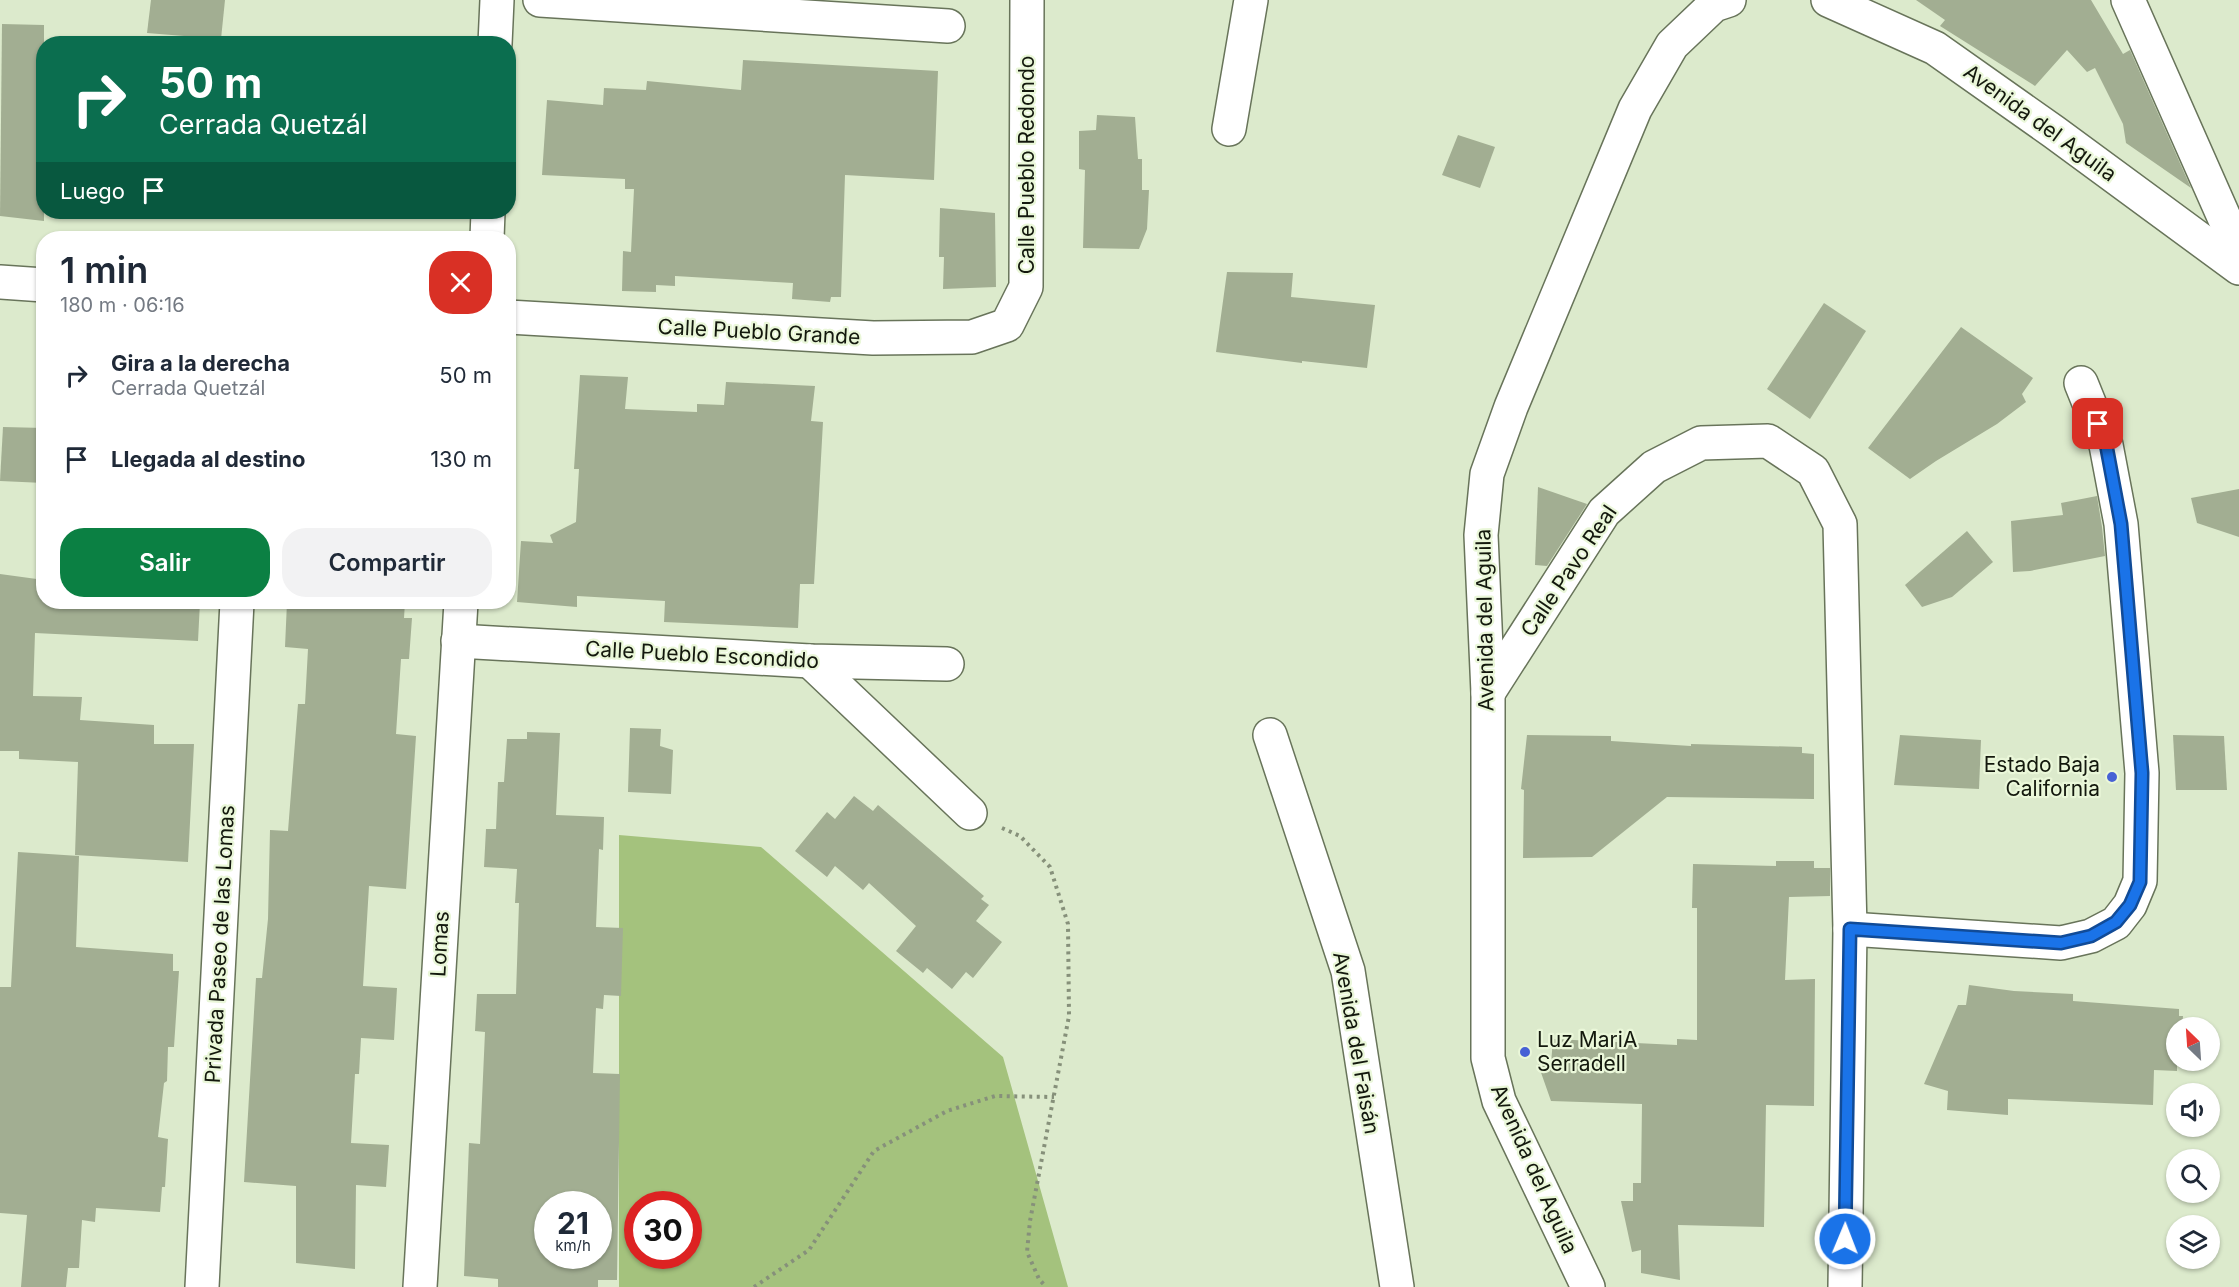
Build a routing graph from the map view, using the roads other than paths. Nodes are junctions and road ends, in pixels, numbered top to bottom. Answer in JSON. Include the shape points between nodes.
{"nodes":[{"id":1,"x":497,"y":0,"type":"edge"},
{"id":2,"x":540,"y":0,"type":"edge"},
{"id":3,"x":1027,"y":0,"type":"edge"},
{"id":4,"x":1251,"y":0,"type":"edge"},
{"id":5,"x":1729,"y":0,"type":"edge"},
{"id":6,"x":1828,"y":0,"type":"edge"},
{"id":7,"x":2128,"y":0,"type":"edge"},
{"id":8,"x":948,"y":26,"type":"dead end"},
{"id":9,"x":495,"y":36,"type":"edge"},
{"id":10,"x":1229,"y":129,"type":"dead end"},
{"id":11,"x":2239,"y":251,"type":"edge"},
{"id":12,"x":2239,"y":268,"type":"edge"},
{"id":13,"x":0,"y":282,"type":"edge"},
{"id":14,"x":36,"y":284,"type":"edge"},
{"id":15,"x":516,"y":317,"type":"edge"},
{"id":16,"x":1007,"y":325,"type":"joint"},
{"id":17,"x":2081,"y":383,"type":"dead end"},
{"id":18,"x":237,"y":609,"type":"edge"},
{"id":19,"x":460,"y":609,"type":"edge"},
{"id":20,"x":458,"y":641,"type":"junction"},
{"id":21,"x":810,"y":662,"type":"junction"},
{"id":22,"x":947,"y":664,"type":"dead end"},
{"id":23,"x":1488,"y":693,"type":"junction"},
{"id":24,"x":1270,"y":735,"type":"dead end"},
{"id":25,"x":970,"y":813,"type":"road end"},
{"id":26,"x":1850,"y":929,"type":"junction"},
{"id":27,"x":202,"y":1287,"type":"edge"},
{"id":28,"x":420,"y":1287,"type":"edge"},
{"id":29,"x":1398,"y":1287,"type":"edge"},
{"id":30,"x":1588,"y":1287,"type":"edge"},
{"id":31,"x":1845,"y":1287,"type":"edge"}],
"edges":[{"from":1,"to":9,"type":"street"},
{"from":2,"to":8,"type":"street"},
{"from":3,"to":16,"type":"street","name":"Calle Pueblo Redondo","via":[[1026,287]]},
{"from":4,"to":10,"type":"street"},
{"from":5,"to":23,"type":"street","name":"Avenida del Aguila","via":[[1713,5],[1672,45],[1635,109],[1487,474],[1481,535]]},
{"from":6,"to":12,"type":"street","name":"Avenida del Aguila","via":[[1935,48]]},
{"from":7,"to":11,"type":"street"},
{"from":13,"to":14,"type":"street"},
{"from":15,"to":16,"type":"street","name":"Calle Pueblo Grande","via":[[873,338],[972,337]]},
{"from":17,"to":26,"type":"street","via":[[2106,444],[2121,524],[2142,773],[2140,882],[2130,905],[2116,922],[2091,936],[2061,943]]},
{"from":18,"to":27,"type":"street","name":"Privada Paseo de las Lomas"},
{"from":19,"to":20,"type":"street","name":"Lomas"},
{"from":20,"to":21,"type":"street","name":"Calle Pueblo Escondido"},
{"from":20,"to":28,"type":"street","name":"Lomas"},
{"from":21,"to":22,"type":"street","name":"Calle Pueblo Escondido"},
{"from":21,"to":25,"type":"street"},
{"from":23,"to":26,"type":"street","name":"Calle Pavo Real","via":[[1604,512],[1654,467],[1701,443],[1768,441],[1813,471],[1840,524]]},
{"from":23,"to":30,"type":"street","name":"Avenida del Aguila","via":[[1488,1058],[1499,1101]]},
{"from":24,"to":29,"type":"street","name":"Avenida del Faisán","via":[[1348,971]]},
{"from":26,"to":31,"type":"street"}]}
